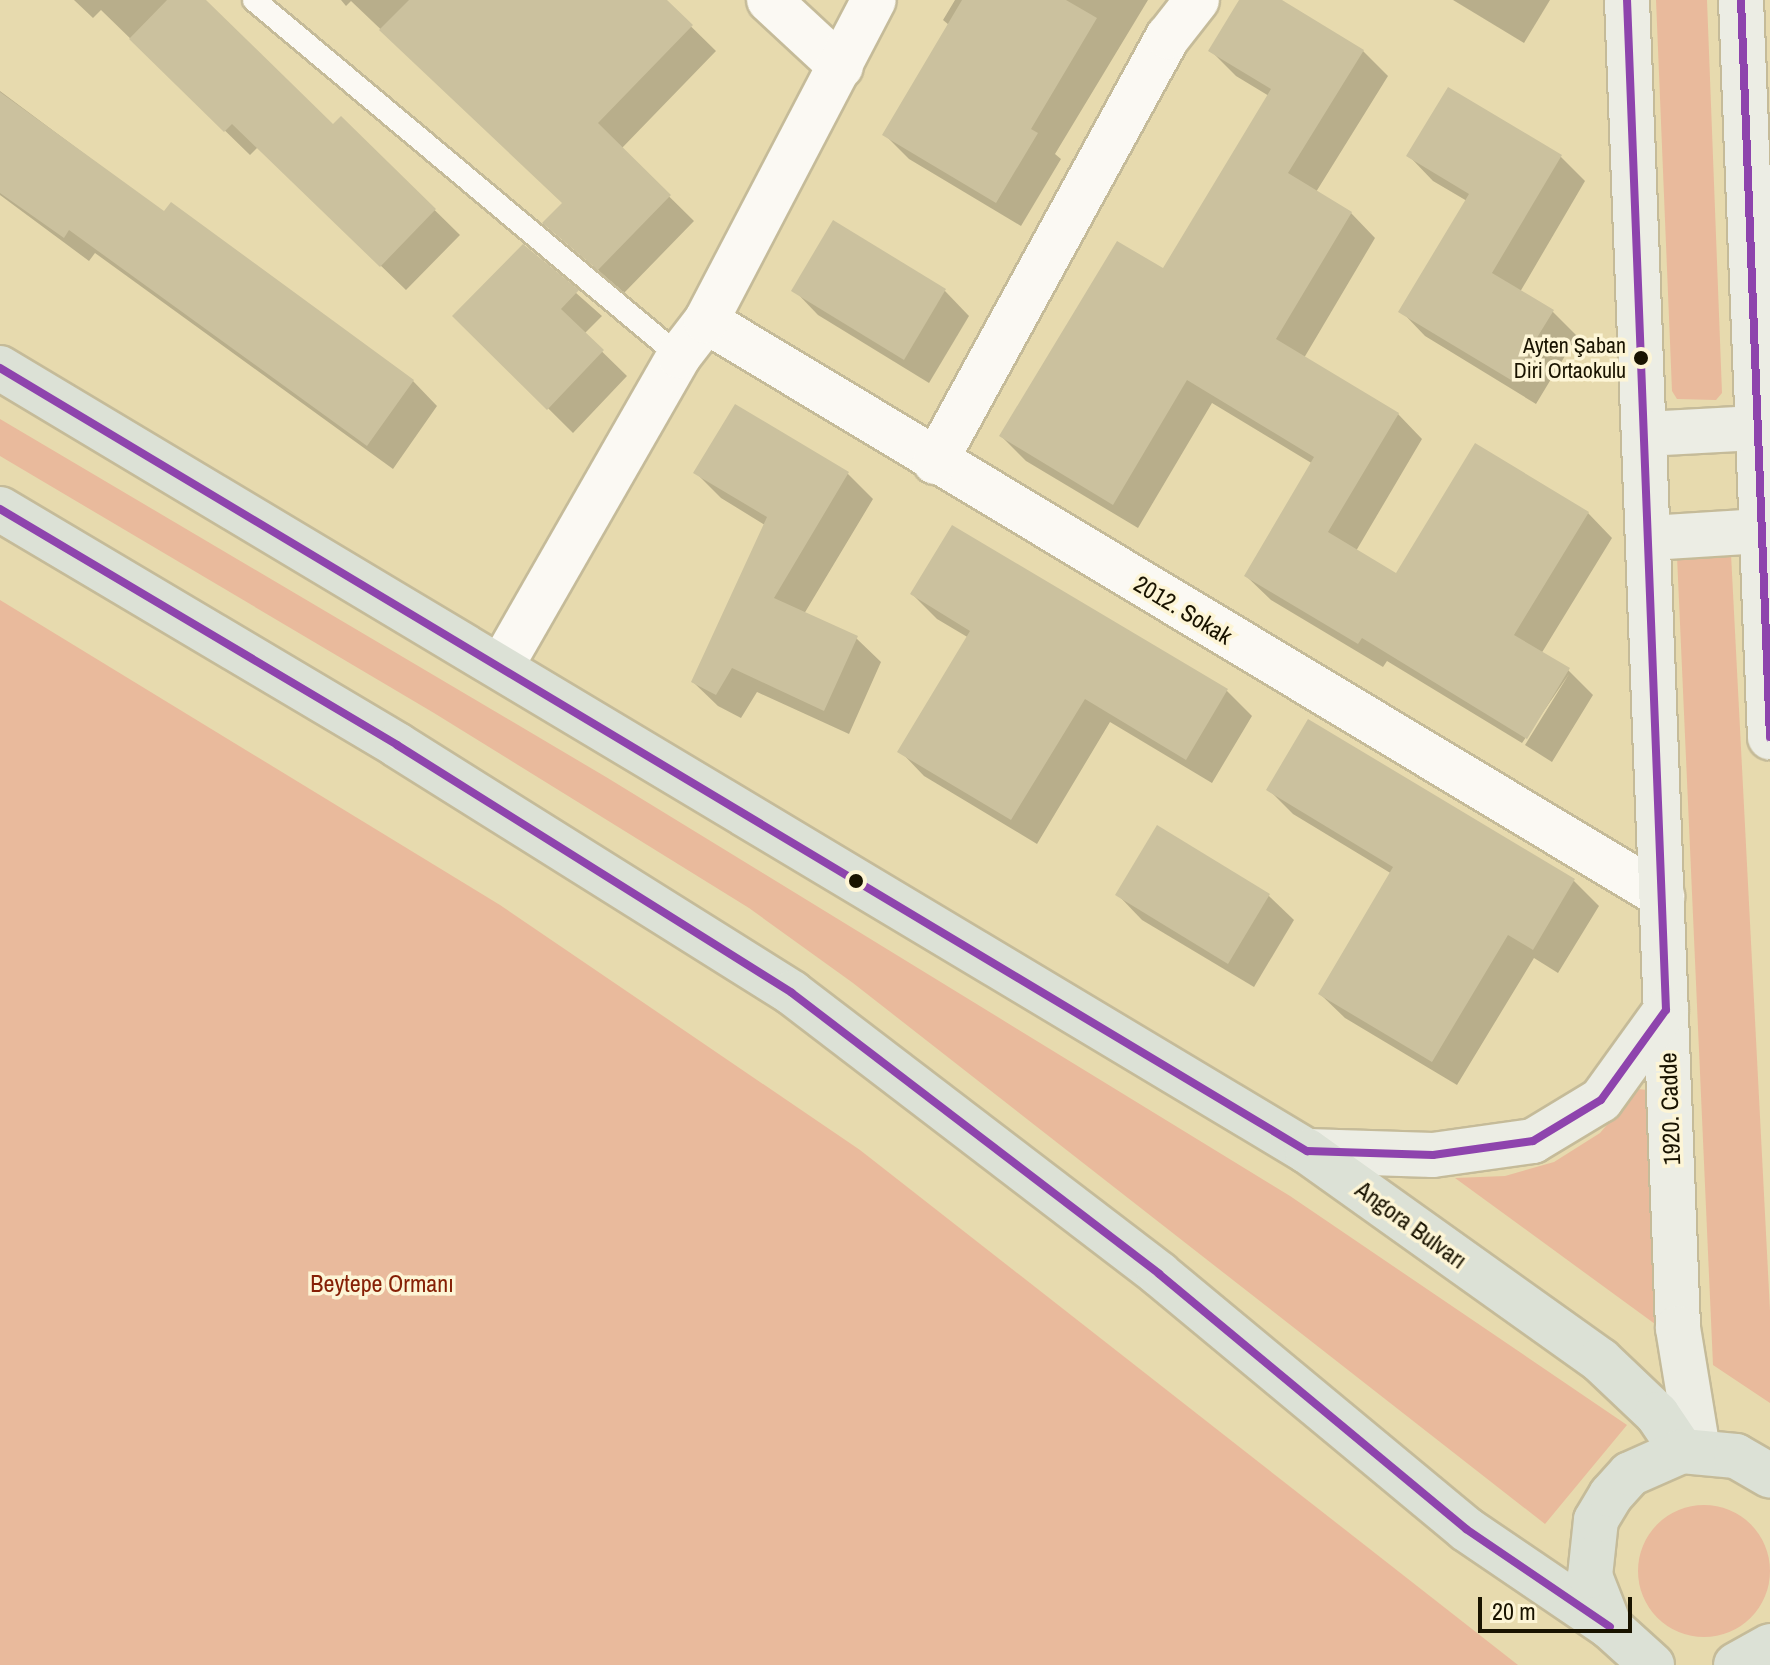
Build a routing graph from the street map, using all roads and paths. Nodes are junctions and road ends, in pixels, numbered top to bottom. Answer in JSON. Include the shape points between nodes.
{"nodes":[{"id":1,"x":254,"y":0,"type":"edge"},
{"id":2,"x":769,"y":0,"type":"edge"},
{"id":3,"x":874,"y":0,"type":"edge"},
{"id":4,"x":1197,"y":0,"type":"edge"},
{"id":5,"x":1627,"y":0,"type":"edge"},
{"id":6,"x":1741,"y":0,"type":"edge"},
{"id":7,"x":841,"y":67,"type":"junction"},
{"id":8,"x":1758,"y":106,"type":"edge"},
{"id":9,"x":706,"y":321,"type":"junction"},
{"id":10,"x":679,"y":356,"type":"junction"},
{"id":11,"x":0,"y":368,"type":"edge"},
{"id":12,"x":1763,"y":428,"type":"edge"},
{"id":13,"x":1645,"y":434,"type":"junction"},
{"id":14,"x":935,"y":462,"type":"junction"},
{"id":15,"x":0,"y":509,"type":"edge"},
{"id":16,"x":1765,"y":531,"type":"edge"},
{"id":17,"x":1650,"y":538,"type":"junction"},
{"id":18,"x":502,"y":665,"type":"junction"},
{"id":19,"x":1770,"y":737,"type":"edge"},
{"id":20,"x":1662,"y":896,"type":"junction"},
{"id":21,"x":1666,"y":1010,"type":"junction"},
{"id":22,"x":1307,"y":1151,"type":"junction"},
{"id":23,"x":1690,"y":1450,"type":"junction"},
{"id":24,"x":1770,"y":1476,"type":"edge"},
{"id":25,"x":1770,"y":1646,"type":"edge"},
{"id":26,"x":1640,"y":1652,"type":"edge"},
{"id":27,"x":1736,"y":1665,"type":"edge"}],
"edges":[{"from":1,"to":10,"type":"lane"},
{"from":2,"to":7,"type":"street"},
{"from":3,"to":7,"type":"street"},
{"from":4,"to":14,"type":"street","via":[[1168,37]]},
{"from":5,"to":13,"type":"main road","name":"1920. Cadde"},
{"from":6,"to":8,"type":"main road"},
{"from":7,"to":9,"type":"street"},
{"from":8,"to":12,"type":"main road"},
{"from":9,"to":10,"type":"street"},
{"from":9,"to":14,"type":"street","name":"2012. Sokak"},
{"from":10,"to":18,"type":"street"},
{"from":11,"to":18,"type":"main road","name":"Angora Bulvarı"},
{"from":12,"to":13,"type":"main road"},
{"from":12,"to":16,"type":"main road"},
{"from":13,"to":17,"type":"main road","name":"1920. Cadde"},
{"from":14,"to":20,"type":"street","name":"2012. Sokak"},
{"from":15,"to":26,"type":"main road","via":[[397,745],[792,993],[1159,1274],[1466,1529]]},
{"from":16,"to":17,"type":"main road"},
{"from":16,"to":19,"type":"main road"},
{"from":17,"to":20,"type":"main road","name":"1920. Cadde"},
{"from":18,"to":22,"type":"main road","name":"Angora Bulvarı"},
{"from":20,"to":21,"type":"main road","name":"1920. Cadde"},
{"from":21,"to":22,"type":"main road","via":[[1601,1100],[1533,1141],[1433,1155]]},
{"from":21,"to":23,"type":"main road","name":"1920. Cadde","via":[[1678,1328]]},
{"from":22,"to":23,"type":"main road","name":"Angora Bulvarı","via":[[1600,1360]]},
{"from":23,"to":24,"type":"main road","via":[[1736,1456]]},
{"from":23,"to":26,"type":"main road","via":[[1630,1474],[1596,1520],[1590,1576]]},
{"from":25,"to":27,"type":"main road"}]}
